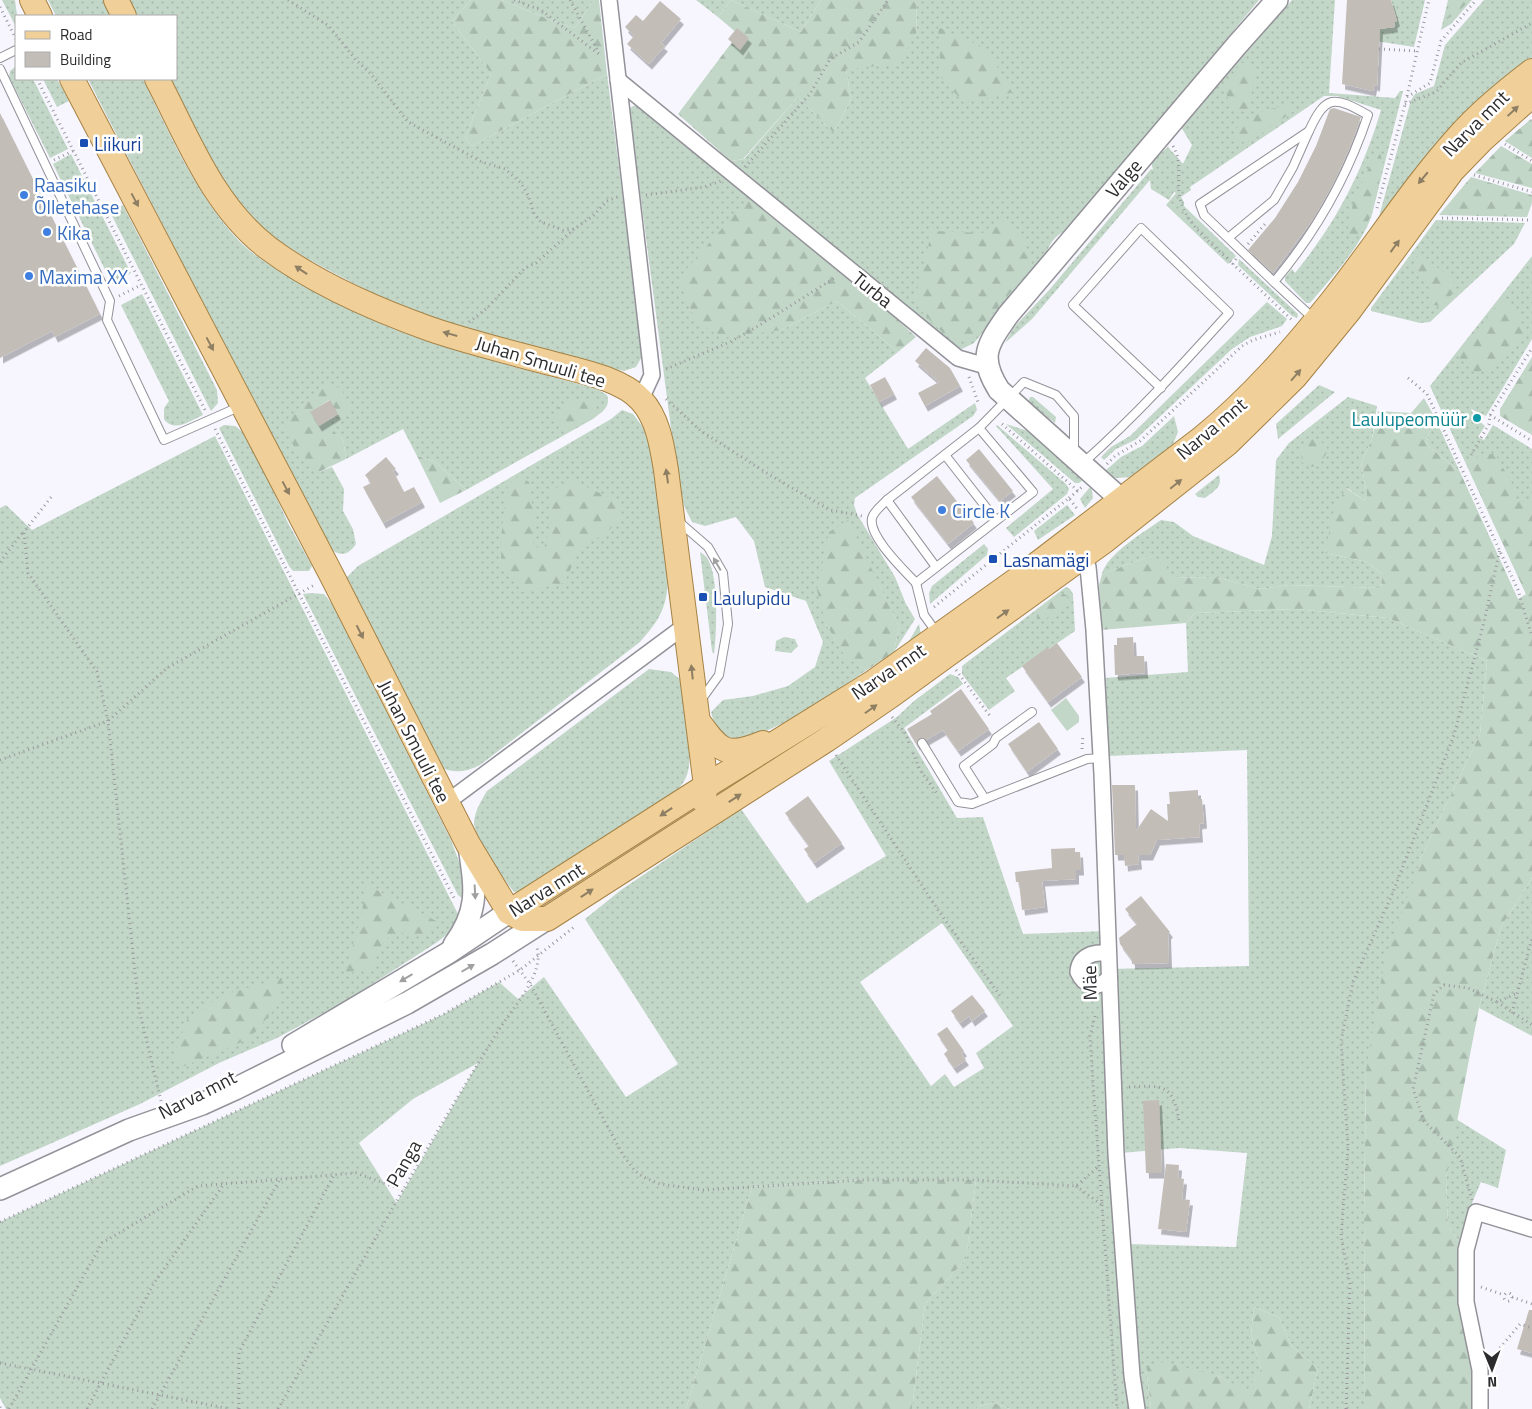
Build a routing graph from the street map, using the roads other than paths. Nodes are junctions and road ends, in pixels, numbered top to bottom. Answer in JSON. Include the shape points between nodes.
{"nodes":[{"id":1,"x":32,"y":0,"type":"edge"},
{"id":2,"x":116,"y":0,"type":"edge"},
{"id":3,"x":609,"y":0,"type":"edge"},
{"id":4,"x":1277,"y":0,"type":"edge"},
{"id":5,"x":40,"y":15,"type":"edge"},
{"id":6,"x":124,"y":15,"type":"edge"},
{"id":7,"x":15,"y":50,"type":"edge"},
{"id":8,"x":0,"y":58,"type":"edge"},
{"id":9,"x":0,"y":69,"type":"edge"},
{"id":10,"x":1532,"y":71,"type":"edge"},
{"id":11,"x":73,"y":80,"type":"edge"},
{"id":12,"x":158,"y":80,"type":"edge"},
{"id":13,"x":618,"y":80,"type":"junction"},
{"id":14,"x":1532,"y":95,"type":"edge"},
{"id":15,"x":1309,"y":131,"type":"junction"},
{"id":16,"x":1228,"y":238,"type":"junction"},
{"id":17,"x":1274,"y":282,"type":"junction"},
{"id":18,"x":1306,"y":319,"type":"junction"},
{"id":19,"x":986,"y":366,"type":"junction"},
{"id":20,"x":647,"y":386,"type":"junction"},
{"id":21,"x":1161,"y":388,"type":"junction"},
{"id":22,"x":1006,"y":399,"type":"junction"},
{"id":23,"x":242,"y":405,"type":"junction"},
{"id":24,"x":979,"y":428,"type":"junction"},
{"id":25,"x":945,"y":454,"type":"junction"},
{"id":26,"x":1078,"y":459,"type":"junction"},
{"id":27,"x":887,"y":500,"type":"junction"},
{"id":28,"x":1130,"y":506,"type":"junction"},
{"id":29,"x":672,"y":516,"type":"junction"},
{"id":30,"x":996,"y":520,"type":"junction"},
{"id":31,"x":1074,"y":548,"type":"junction"},
{"id":32,"x":936,"y":567,"type":"junction"},
{"id":33,"x":916,"y":583,"type":"junction"},
{"id":34,"x":686,"y":625,"type":"junction"},
{"id":35,"x":940,"y":636,"type":"junction"},
{"id":36,"x":1032,"y":712,"type":"dead end"},
{"id":37,"x":696,"y":714,"type":"junction"},
{"id":38,"x":801,"y":727,"type":"junction"},
{"id":39,"x":922,"y":743,"type":"dead end"},
{"id":40,"x":1101,"y":758,"type":"junction"},
{"id":41,"x":706,"y":786,"type":"junction"},
{"id":42,"x":986,"y":799,"type":"junction"},
{"id":43,"x":446,"y":803,"type":"junction"},
{"id":44,"x":679,"y":833,"type":"junction"},
{"id":45,"x":468,"y":844,"type":"junction"},
{"id":46,"x":509,"y":912,"type":"junction"},
{"id":47,"x":538,"y":925,"type":"junction"},
{"id":48,"x":448,"y":953,"type":"junction"},
{"id":49,"x":1108,"y":954,"type":"junction"},
{"id":50,"x":1108,"y":979,"type":"junction"},
{"id":51,"x":129,"y":1130,"type":"junction"},
{"id":52,"x":0,"y":1189,"type":"edge"},
{"id":53,"x":1532,"y":1229,"type":"edge"},
{"id":54,"x":1136,"y":1409,"type":"edge"},
{"id":55,"x":1480,"y":1409,"type":"edge"}],
"edges":[{"from":1,"to":5,"type":"main road"},
{"from":2,"to":6,"type":"main road"},
{"from":3,"to":13,"type":"street"},
{"from":4,"to":19,"type":"main road","name":"Valge","via":[[1008,315],[991,339]]},
{"from":7,"to":8,"type":"lane"},
{"from":9,"to":23,"type":"lane","via":[[110,301],[107,320],[164,440]]},
{"from":10,"to":18,"type":"main road","name":"Narva mnt","one_way":true,"via":[[1460,134]]},
{"from":11,"to":23,"type":"main road","name":"Juhan Smuuli tee","one_way":true},
{"from":20,"to":12,"type":"main road","name":"Juhan Smuuli tee","one_way":true,"via":[[605,378],[454,336],[370,304],[310,276],[267,247],[230,212]]},
{"from":13,"to":19,"type":"street","name":"Turba","via":[[958,358]]},
{"from":13,"to":20,"type":"street","via":[[632,196]]},
{"from":28,"to":14,"type":"main road","name":"Narva mnt","one_way":true,"via":[[1228,443],[1295,377],[1349,311],[1452,171],[1483,138]]},
{"from":15,"to":16,"type":"lane","via":[[1294,167],[1274,200]]},
{"from":15,"to":16,"type":"lane","via":[[1200,204],[1204,215]]},
{"from":15,"to":17,"type":"lane","via":[[1322,106],[1331,101],[1351,105],[1368,115],[1344,179],[1325,213]]},
{"from":16,"to":17,"type":"lane"},
{"from":17,"to":18,"type":"lane"},
{"from":18,"to":28,"type":"main road","name":"Narva mnt","via":[[1272,372]]},
{"from":19,"to":22,"type":"main road"},
{"from":29,"to":20,"type":"main road","name":"Juhan Smuuli tee","one_way":true,"via":[[661,441],[652,416]]},
{"from":21,"to":21,"type":"lane","via":[[1229,313],[1141,228],[1073,305]]},
{"from":21,"to":26,"type":"lane","via":[[1128,423]]},
{"from":22,"to":24,"type":"lane"},
{"from":22,"to":26,"type":"main road"},
{"from":22,"to":26,"type":"lane","via":[[1024,382],[1056,395],[1074,416]]},
{"from":23,"to":43,"type":"main road","name":"Juhan Smuuli tee","one_way":true},
{"from":24,"to":25,"type":"lane"},
{"from":24,"to":30,"type":"lane","via":[[1033,492]]},
{"from":25,"to":27,"type":"lane"},
{"from":25,"to":30,"type":"lane"},
{"from":26,"to":28,"type":"main road"},
{"from":27,"to":32,"type":"lane"},
{"from":27,"to":33,"type":"lane","via":[[872,518],[878,540]]},
{"from":28,"to":31,"type":"main road","name":"Narva mnt"},
{"from":28,"to":31,"type":"main road","name":"Narva mnt","via":[[1088,523]]},
{"from":29,"to":34,"type":"main road","name":"Juhan Smuuli tee"},
{"from":37,"to":29,"type":"lane","one_way":true,"via":[[719,675],[728,624],[723,573],[708,547]]},
{"from":30,"to":32,"type":"lane"},
{"from":31,"to":35,"type":"main road","name":"Narva mnt"},
{"from":31,"to":40,"type":"street","name":"Mäe","via":[[1088,567]]},
{"from":44,"to":31,"type":"main road","name":"Narva mnt","one_way":true,"via":[[826,740]]},
{"from":32,"to":33,"type":"lane"},
{"from":33,"to":35,"type":"lane","via":[[924,615]]},
{"from":37,"to":34,"type":"main road","name":"Juhan Smuuli tee","one_way":true},
{"from":34,"to":43,"type":"street"},
{"from":35,"to":38,"type":"main road","name":"Narva mnt"},
{"from":36,"to":42,"type":"lane","via":[[964,766]]},
{"from":37,"to":38,"type":"main road","via":[[714,744],[729,750],[752,748]]},
{"from":37,"to":41,"type":"main road","name":"Juhan Smuuli tee"},
{"from":38,"to":41,"type":"main road","name":"Narva mnt"},
{"from":39,"to":42,"type":"lane","via":[[958,802],[972,804]]},
{"from":40,"to":42,"type":"lane","via":[[1087,760]]},
{"from":40,"to":49,"type":"street","name":"Mäe"},
{"from":41,"to":44,"type":"main road","via":[[702,804]]},
{"from":41,"to":46,"type":"main road","name":"Narva mnt","one_way":true},
{"from":43,"to":45,"type":"main road","name":"Juhan Smuuli tee"},
{"from":47,"to":44,"type":"main road","name":"Narva mnt","one_way":true},
{"from":45,"to":46,"type":"main road","name":"Juhan Smuuli tee"},
{"from":45,"to":48,"type":"main road","one_way":true,"via":[[475,901],[467,928]]},
{"from":46,"to":47,"type":"main road"},
{"from":46,"to":48,"type":"main road","name":"Narva mnt"},
{"from":51,"to":47,"type":"main road","name":"Narva mnt","one_way":true,"via":[[202,1104],[407,1003]]},
{"from":48,"to":51,"type":"main road","name":"Narva mnt","one_way":true,"via":[[300,1042]]},
{"from":49,"to":50,"type":"street","name":"Mäe"},
{"from":49,"to":50,"type":"street","via":[[1090,954],[1082,960],[1078,972],[1093,986]]},
{"from":50,"to":54,"type":"street","name":"Mäe","via":[[1127,1317]]},
{"from":51,"to":52,"type":"main road","name":"Narva mnt"},
{"from":53,"to":55,"type":"street","via":[[1476,1212],[1466,1250],[1466,1302],[1480,1370]]}]}
